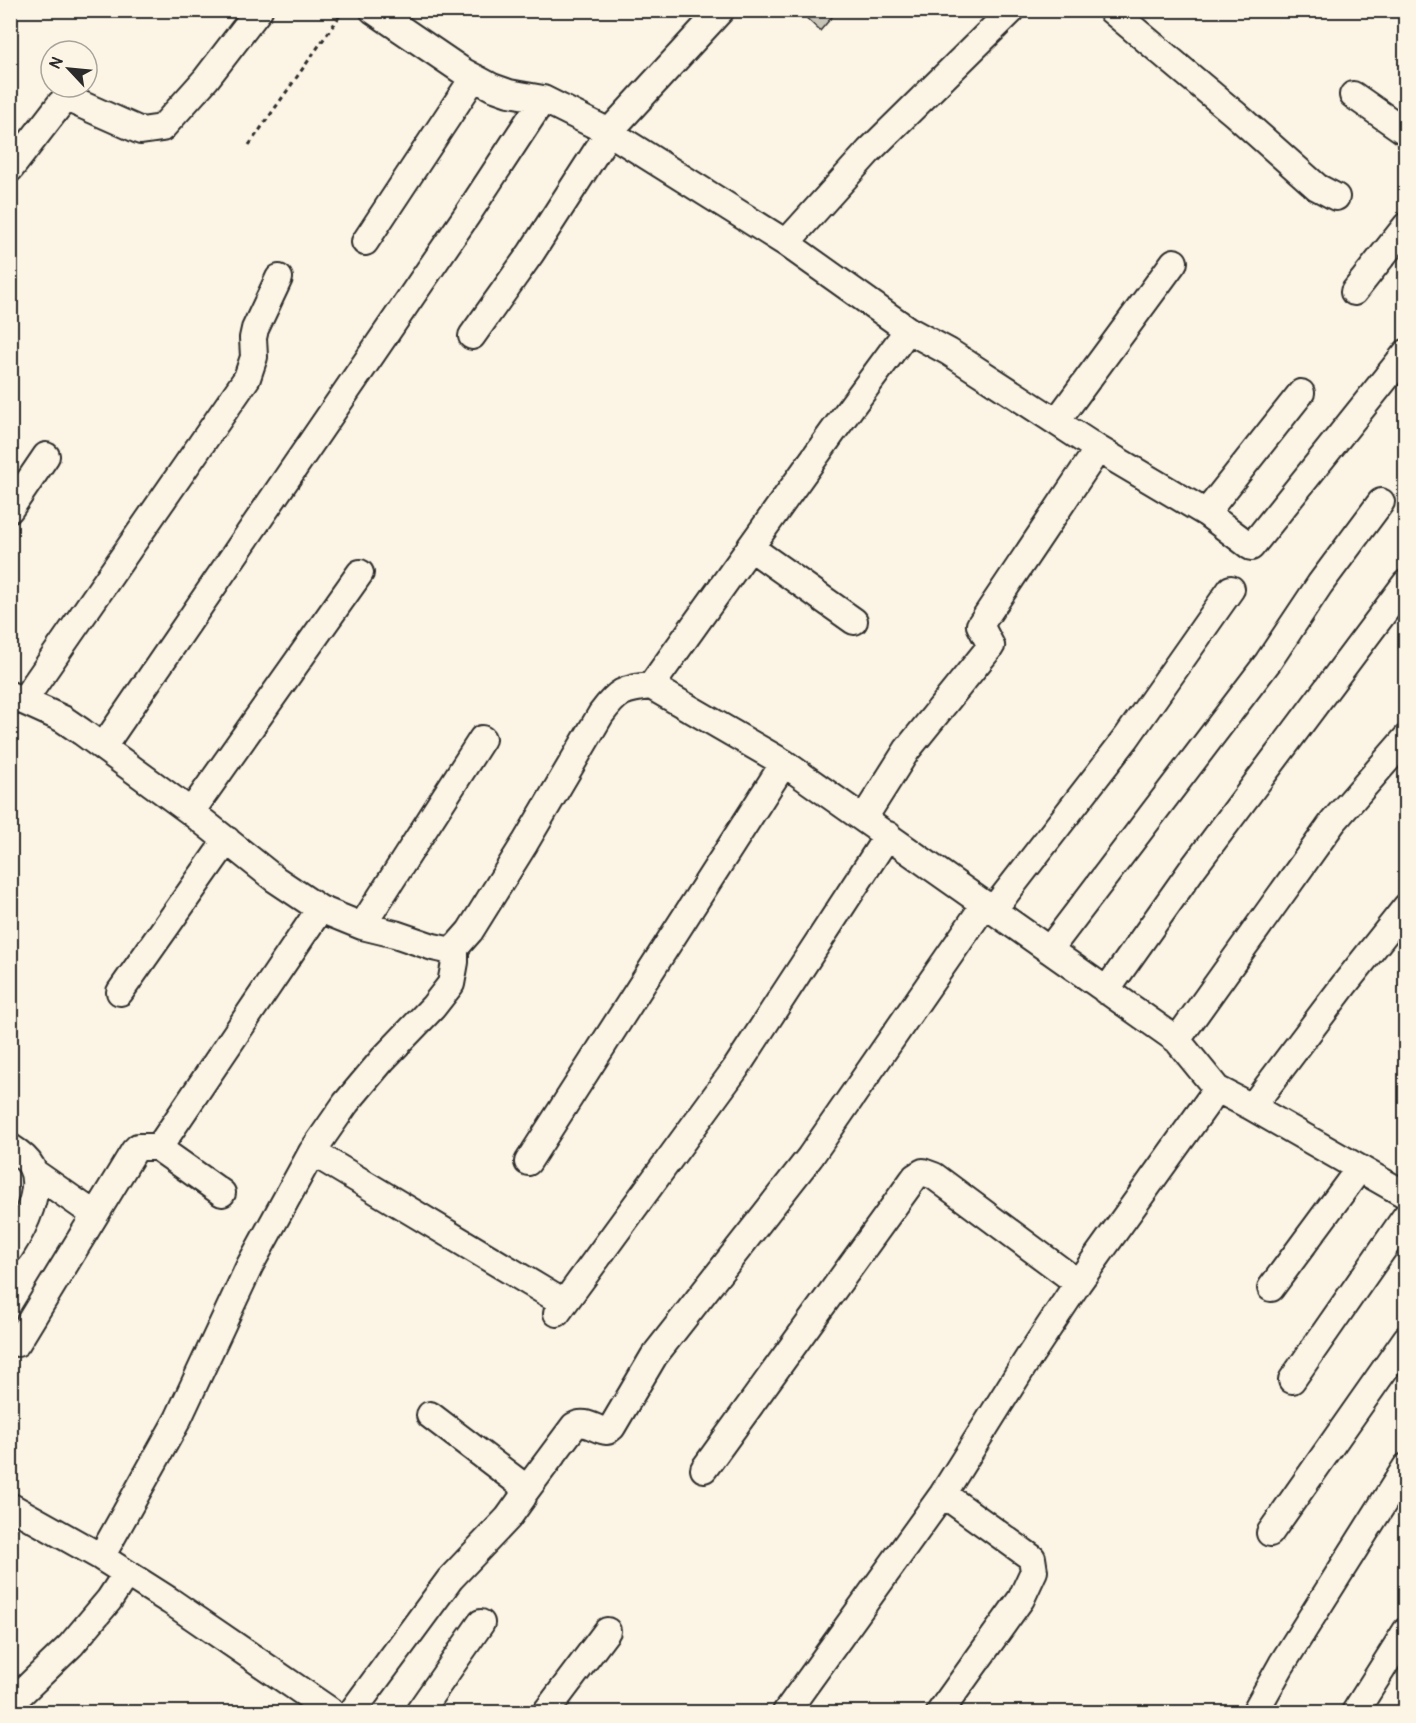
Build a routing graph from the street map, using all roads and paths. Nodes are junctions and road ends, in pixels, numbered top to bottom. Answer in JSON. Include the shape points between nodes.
{"nodes":[{"id":1,"x":259,"y":10,"type":"edge"},
{"id":2,"x":344,"y":10,"type":"edge"},
{"id":3,"x":373,"y":10,"type":"edge"},
{"id":4,"x":721,"y":10,"type":"edge"},
{"id":5,"x":1012,"y":10,"type":"edge"},
{"id":6,"x":1112,"y":10,"type":"edge"},
{"id":7,"x":474,"y":77,"type":"junction"},
{"id":8,"x":1353,"y":95,"type":"dead end"},
{"id":9,"x":543,"y":99,"type":"junction"},
{"id":10,"x":609,"y":132,"type":"junction"},
{"id":11,"x":1406,"y":132,"type":"edge"},
{"id":12,"x":249,"y":145,"type":"dead end"},
{"id":13,"x":10,"y":169,"type":"edge"},
{"id":14,"x":1336,"y":197,"type":"dead end"},
{"id":15,"x":1406,"y":226,"type":"edge"},
{"id":16,"x":365,"y":242,"type":"dead end"},
{"id":17,"x":786,"y":243,"type":"junction"},
{"id":18,"x":1174,"y":262,"type":"dead end"},
{"id":19,"x":279,"y":278,"type":"dead end"},
{"id":20,"x":1354,"y":292,"type":"dead end"},
{"id":21,"x":908,"y":330,"type":"junction"},
{"id":22,"x":472,"y":336,"type":"dead end"},
{"id":23,"x":1406,"y":353,"type":"edge"},
{"id":24,"x":1300,"y":393,"type":"dead end"},
{"id":25,"x":1057,"y":421,"type":"junction"},
{"id":26,"x":1098,"y":448,"type":"junction"},
{"id":27,"x":46,"y":456,"type":"dead end"},
{"id":28,"x":1381,"y":502,"type":"dead end"},
{"id":29,"x":10,"y":509,"type":"edge"},
{"id":30,"x":1206,"y":513,"type":"junction"},
{"id":31,"x":750,"y":548,"type":"junction"},
{"id":32,"x":360,"y":573,"type":"dead end"},
{"id":33,"x":1406,"y":583,"type":"edge"},
{"id":34,"x":1231,"y":590,"type":"dead end"},
{"id":35,"x":854,"y":621,"type":"dead end"},
{"id":36,"x":651,"y":686,"type":"junction"},
{"id":37,"x":17,"y":698,"type":"edge"},
{"id":38,"x":1406,"y":738,"type":"edge"},
{"id":39,"x":482,"y":739,"type":"dead end"},
{"id":40,"x":103,"y":747,"type":"junction"},
{"id":41,"x":784,"y":763,"type":"junction"},
{"id":42,"x":191,"y":812,"type":"junction"},
{"id":43,"x":864,"y":818,"type":"junction"},
{"id":44,"x":888,"y":835,"type":"junction"},
{"id":45,"x":227,"y":840,"type":"junction"},
{"id":46,"x":989,"y":907,"type":"junction"},
{"id":47,"x":1406,"y":908,"type":"edge"},
{"id":48,"x":320,"y":909,"type":"junction"},
{"id":49,"x":362,"y":926,"type":"junction"},
{"id":50,"x":454,"y":948,"type":"junction"},
{"id":51,"x":1049,"y":950,"type":"junction"},
{"id":52,"x":1106,"y":991,"type":"junction"},
{"id":53,"x":120,"y":992,"type":"dead end"},
{"id":54,"x":1176,"y":1040,"type":"junction"},
{"id":55,"x":1218,"y":1089,"type":"junction"},
{"id":56,"x":1252,"y":1107,"type":"junction"},
{"id":57,"x":10,"y":1147,"type":"edge"},
{"id":58,"x":157,"y":1147,"type":"junction"},
{"id":59,"x":312,"y":1152,"type":"junction"},
{"id":60,"x":528,"y":1162,"type":"dead end"},
{"id":61,"x":1359,"y":1169,"type":"junction"},
{"id":62,"x":35,"y":1173,"type":"junction"},
{"id":63,"x":222,"y":1193,"type":"dead end"},
{"id":64,"x":1406,"y":1195,"type":"edge"},
{"id":65,"x":95,"y":1215,"type":"junction"},
{"id":66,"x":1406,"y":1216,"type":"edge"},
{"id":67,"x":10,"y":1249,"type":"edge"},
{"id":68,"x":1078,"y":1283,"type":"junction"},
{"id":69,"x":1271,"y":1288,"type":"dead end"},
{"id":70,"x":1406,"y":1339,"type":"edge"},
{"id":71,"x":17,"y":1343,"type":"dead end"},
{"id":72,"x":1292,"y":1380,"type":"dead end"},
{"id":73,"x":430,"y":1415,"type":"dead end"},
{"id":74,"x":1406,"y":1467,"type":"edge"},
{"id":75,"x":704,"y":1469,"type":"dead end"},
{"id":76,"x":524,"y":1493,"type":"junction"},
{"id":77,"x":943,"y":1494,"type":"junction"},
{"id":78,"x":10,"y":1506,"type":"edge"},
{"id":79,"x":1270,"y":1533,"type":"dead end"},
{"id":80,"x":101,"y":1557,"type":"junction"},
{"id":81,"x":126,"y":1574,"type":"junction"},
{"id":82,"x":481,"y":1623,"type":"dead end"},
{"id":83,"x":607,"y":1631,"type":"dead end"},
{"id":84,"x":1406,"y":1631,"type":"edge"},
{"id":85,"x":10,"y":1704,"type":"edge"},
{"id":86,"x":332,"y":1713,"type":"edge"},
{"id":87,"x":352,"y":1713,"type":"edge"},
{"id":88,"x":419,"y":1713,"type":"edge"},
{"id":89,"x":546,"y":1713,"type":"edge"},
{"id":90,"x":786,"y":1713,"type":"edge"},
{"id":91,"x":940,"y":1713,"type":"edge"},
{"id":92,"x":1255,"y":1713,"type":"edge"},
{"id":93,"x":1355,"y":1713,"type":"edge"}],
"edges":[{"from":1,"to":13,"type":"street","via":[[162,128],[141,131],[70,100],[61,103]]},
{"from":2,"to":12,"type":"path"},
{"from":3,"to":7,"type":"street"},
{"from":4,"to":10,"type":"street"},
{"from":5,"to":17,"type":"street","via":[[869,151]]},
{"from":6,"to":14,"type":"street","via":[[1317,186]]},
{"from":7,"to":9,"type":"street","via":[[509,93]]},
{"from":7,"to":16,"type":"street"},
{"from":8,"to":11,"type":"street"},
{"from":9,"to":10,"type":"street"},
{"from":9,"to":40,"type":"street"},
{"from":10,"to":17,"type":"street"},
{"from":10,"to":22,"type":"street"},
{"from":15,"to":20,"type":"street"},
{"from":17,"to":21,"type":"street"},
{"from":18,"to":25,"type":"street"},
{"from":19,"to":37,"type":"street","via":[[255,328],[254,357],[247,378]]},
{"from":21,"to":25,"type":"street"},
{"from":21,"to":31,"type":"street"},
{"from":23,"to":30,"type":"street","via":[[1251,547]]},
{"from":24,"to":30,"type":"street"},
{"from":25,"to":26,"type":"street"},
{"from":26,"to":30,"type":"street"},
{"from":26,"to":43,"type":"street","via":[[980,625],[991,646],[907,750]]},
{"from":27,"to":29,"type":"street"},
{"from":28,"to":51,"type":"street","via":[[1268,662]]},
{"from":31,"to":35,"type":"street"},
{"from":31,"to":36,"type":"street"},
{"from":32,"to":42,"type":"street"},
{"from":33,"to":52,"type":"street"},
{"from":34,"to":46,"type":"street","via":[[1126,737]]},
{"from":36,"to":41,"type":"street"},
{"from":36,"to":50,"type":"street","via":[[621,692],[611,700],[483,911]]},
{"from":37,"to":40,"type":"street","via":[[63,719]]},
{"from":38,"to":54,"type":"street","via":[[1333,822]]},
{"from":39,"to":49,"type":"street"},
{"from":40,"to":42,"type":"street"},
{"from":41,"to":43,"type":"street"},
{"from":41,"to":60,"type":"street"},
{"from":42,"to":45,"type":"street"},
{"from":43,"to":44,"type":"street"},
{"from":44,"to":46,"type":"street"},
{"from":44,"to":59,"type":"street","via":[[736,1068],[561,1308]]},
{"from":45,"to":48,"type":"street"},
{"from":45,"to":53,"type":"street"},
{"from":46,"to":51,"type":"street"},
{"from":46,"to":76,"type":"street","via":[[810,1157],[654,1356],[612,1427],[601,1431],[587,1424],[574,1425]]},
{"from":47,"to":56,"type":"street"},
{"from":48,"to":49,"type":"street"},
{"from":48,"to":58,"type":"street"},
{"from":49,"to":50,"type":"street","via":[[440,949]]},
{"from":50,"to":59,"type":"street","via":[[456,962],[451,984],[382,1059]]},
{"from":51,"to":52,"type":"street"},
{"from":52,"to":54,"type":"street"},
{"from":54,"to":55,"type":"street"},
{"from":55,"to":56,"type":"street"},
{"from":55,"to":68,"type":"street"},
{"from":56,"to":61,"type":"street"},
{"from":57,"to":62,"type":"street","via":[[30,1162]]},
{"from":58,"to":63,"type":"street"},
{"from":58,"to":65,"type":"street","via":[[134,1151]]},
{"from":59,"to":80,"type":"street","via":[[250,1265],[178,1419]]},
{"from":61,"to":64,"type":"street"},
{"from":61,"to":69,"type":"street"},
{"from":62,"to":65,"type":"street"},
{"from":62,"to":67,"type":"street","via":[[32,1203]]},
{"from":65,"to":71,"type":"street"},
{"from":66,"to":72,"type":"street"},
{"from":68,"to":75,"type":"street","via":[[934,1176],[923,1172],[908,1186]]},
{"from":68,"to":77,"type":"street"},
{"from":70,"to":79,"type":"street"},
{"from":73,"to":76,"type":"street","via":[[518,1482]]},
{"from":74,"to":92,"type":"street"},
{"from":76,"to":87,"type":"street","via":[[508,1518],[450,1579]]},
{"from":77,"to":90,"type":"street"},
{"from":77,"to":91,"type":"street","via":[[1032,1558],[1034,1571],[1021,1599]]},
{"from":78,"to":80,"type":"street"},
{"from":80,"to":81,"type":"street"},
{"from":81,"to":85,"type":"street","via":[[71,1645]]},
{"from":81,"to":86,"type":"street"},
{"from":82,"to":88,"type":"street"},
{"from":83,"to":89,"type":"street"},
{"from":84,"to":93,"type":"street"}]}
